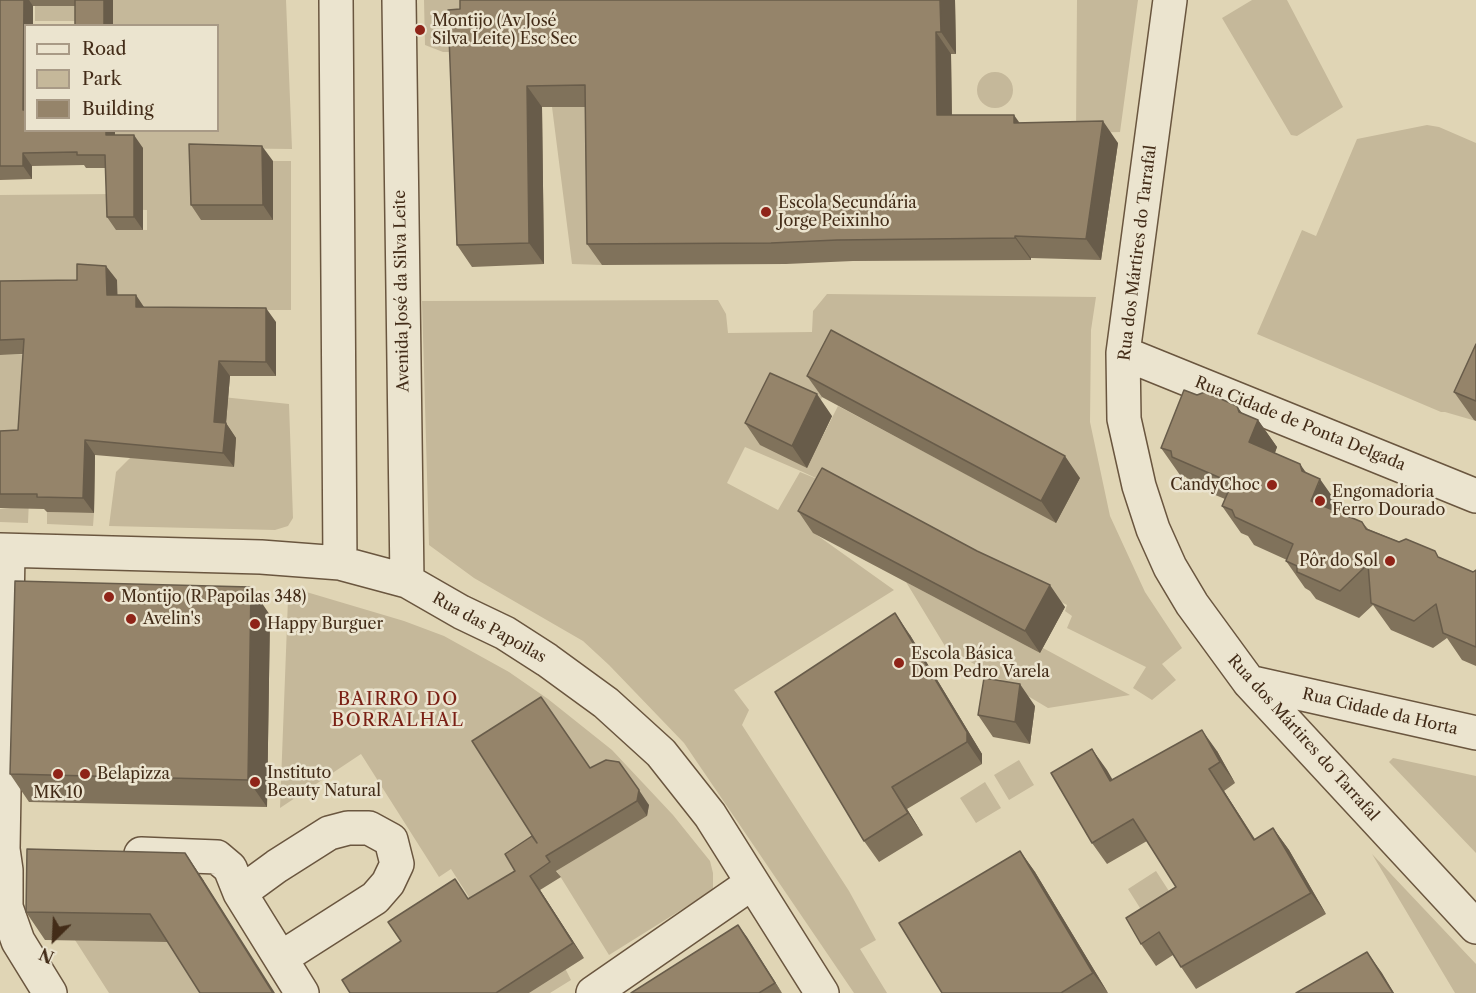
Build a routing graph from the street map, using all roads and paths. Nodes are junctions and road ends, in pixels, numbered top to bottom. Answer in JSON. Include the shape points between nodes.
{"nodes":[{"id":1,"x":336,"y":0,"type":"edge"},
{"id":2,"x":399,"y":0,"type":"edge"},
{"id":3,"x":1170,"y":0,"type":"edge"},
{"id":4,"x":1124,"y":353,"type":"junction"},
{"id":5,"x":1476,"y":496,"type":"edge"},
{"id":6,"x":4,"y":551,"type":"edge"},
{"id":7,"x":340,"y":563,"type":"junction"},
{"id":8,"x":406,"y":581,"type":"junction"},
{"id":9,"x":1249,"y":682,"type":"junction"},
{"id":10,"x":1476,"y":733,"type":"edge"},
{"id":11,"x":113,"y":853,"type":"edge"},
{"id":12,"x":752,"y":883,"type":"junction"},
{"id":13,"x":240,"y":892,"type":"junction"},
{"id":14,"x":1476,"y":927,"type":"edge"},
{"id":15,"x":281,"y":958,"type":"junction"},
{"id":16,"x":50,"y":993,"type":"edge"},
{"id":17,"x":302,"y":993,"type":"edge"},
{"id":18,"x":593,"y":993,"type":"edge"},
{"id":19,"x":822,"y":993,"type":"edge"}],
"edges":[{"from":1,"to":7,"type":"street"},
{"from":2,"to":8,"type":"street","name":"Avenida José da Silva Leite"},
{"from":3,"to":4,"type":"street","name":"Rua dos Mártires do Tarrafal"},
{"from":4,"to":5,"type":"street","name":"Rua Cidade de Ponta Delgada"},
{"from":4,"to":9,"type":"street","name":"Rua dos Mártires do Tarrafal","via":[[1124,419],[1152,529],[1192,604]]},
{"from":6,"to":7,"type":"street","name":"Rua das Papoilas","via":[[261,557]]},
{"from":6,"to":16,"type":"street","via":[[18,850],[6,870],[6,906],[18,941]]},
{"from":7,"to":8,"type":"street","name":"Rua das Papoilas"},
{"from":8,"to":12,"type":"street","name":"Rua das Papoilas","via":[[505,633],[606,703],[661,753],[710,815]]},
{"from":9,"to":10,"type":"street","name":"Rua Cidade da Horta"},
{"from":9,"to":14,"type":"street","name":"Rua dos Mártires do Tarrafal"},
{"from":11,"to":13,"type":"street","via":[[217,857],[230,868]]},
{"from":12,"to":18,"type":"street"},
{"from":12,"to":19,"type":"street","name":"Rua das Papoilas"},
{"from":13,"to":15,"type":"street"},
{"from":13,"to":15,"type":"street","via":[[328,833],[369,828],[391,840],[397,864],[375,898]]},
{"from":15,"to":17,"type":"street"}]}
